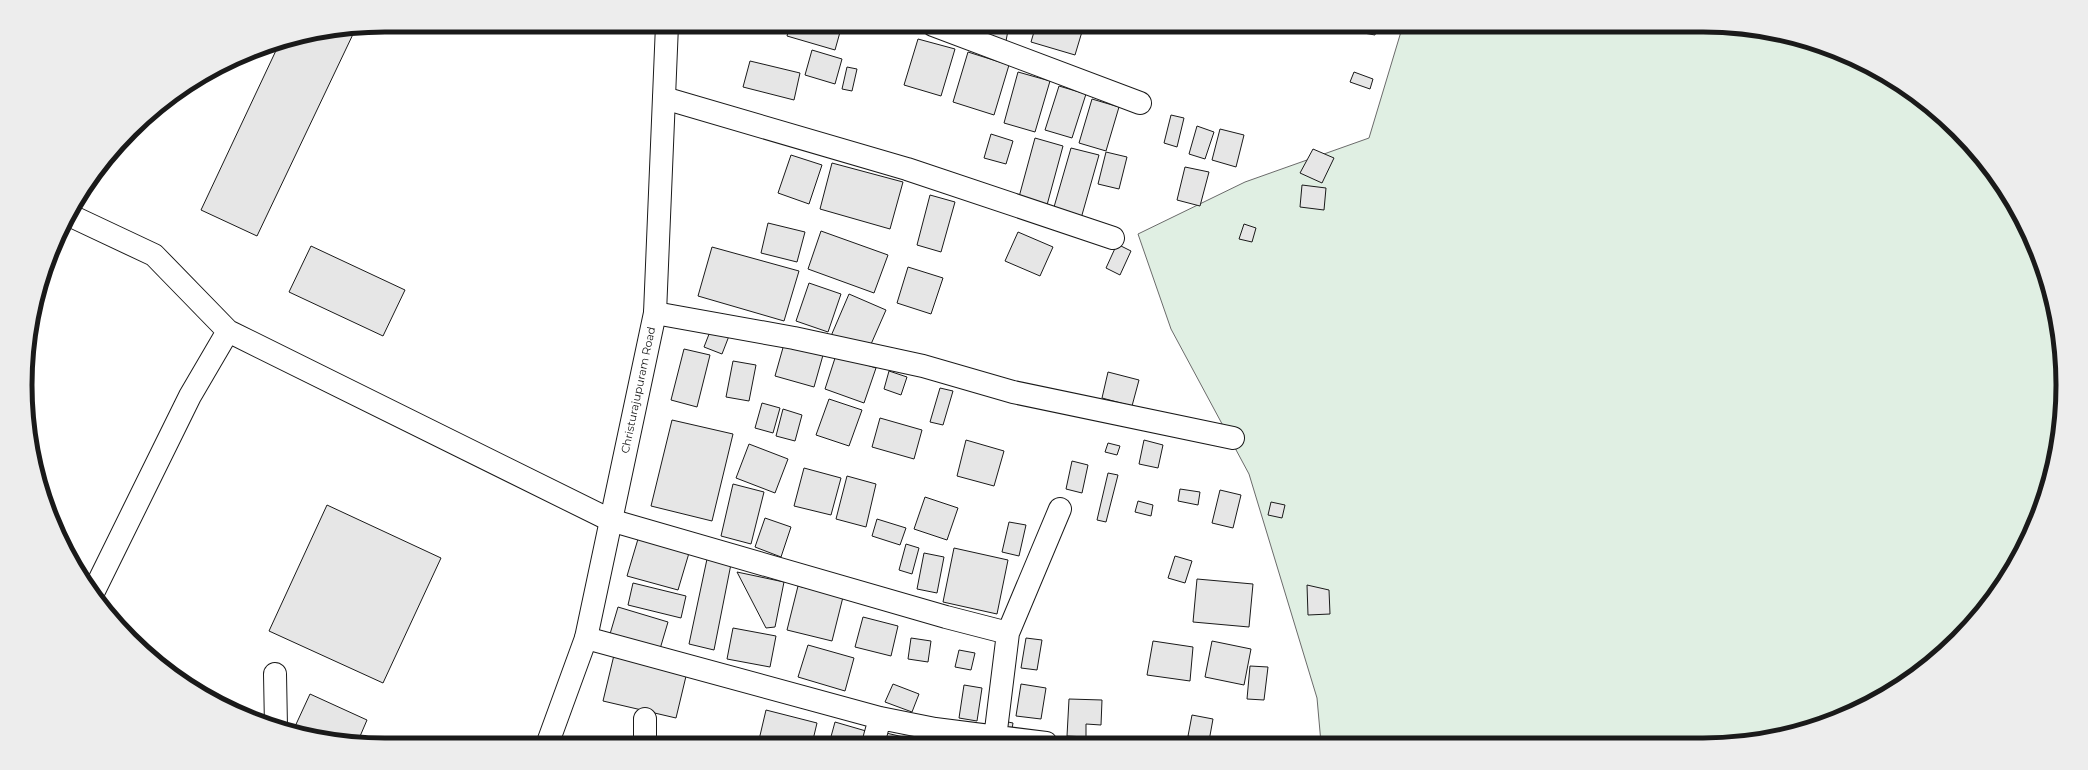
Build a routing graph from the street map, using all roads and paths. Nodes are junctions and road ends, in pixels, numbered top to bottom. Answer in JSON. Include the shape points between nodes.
{"nodes":[{"id":1,"x":667,"y":32,"type":"edge"},
{"id":2,"x":952,"y":32,"type":"edge"},
{"id":3,"x":664,"y":98,"type":"junction"},
{"id":4,"x":1140,"y":103,"type":"dead end"},
{"id":5,"x":74,"y":217,"type":"edge"},
{"id":6,"x":1113,"y":238,"type":"dead end"},
{"id":7,"x":654,"y":313,"type":"junction"},
{"id":8,"x":228,"y":331,"type":"junction"},
{"id":9,"x":1233,"y":438,"type":"dead end"},
{"id":10,"x":1060,"y":510,"type":"dead end"},
{"id":11,"x":610,"y":520,"type":"junction"},
{"id":12,"x":96,"y":587,"type":"edge"},
{"id":13,"x":1008,"y":633,"type":"junction"},
{"id":14,"x":586,"y":638,"type":"junction"},
{"id":15,"x":275,"y":674,"type":"dead end"},
{"id":16,"x":880,"y":718,"type":"junction"},
{"id":17,"x":645,"y":719,"type":"dead end"},
{"id":18,"x":276,"y":720,"type":"edge"},
{"id":19,"x":550,"y":738,"type":"edge"},
{"id":20,"x":645,"y":738,"type":"edge"},
{"id":21,"x":875,"y":738,"type":"edge"},
{"id":22,"x":995,"y":738,"type":"joint"}],
"edges":[{"from":1,"to":3,"type":"street","name":"Christurajupuram Road"},
{"from":2,"to":4,"type":"street"},
{"from":3,"to":6,"type":"street","via":[[907,169]]},
{"from":3,"to":7,"type":"street","name":"Christurajupuram Road"},
{"from":5,"to":8,"type":"street","via":[[154,254]]},
{"from":7,"to":9,"type":"street","via":[[794,338],[922,366],[1013,392]]},
{"from":7,"to":11,"type":"street","name":"Christurajupuram Road"},
{"from":8,"to":11,"type":"street"},
{"from":8,"to":12,"type":"street","via":[[190,396]]},
{"from":10,"to":13,"type":"street"},
{"from":11,"to":13,"type":"street"},
{"from":11,"to":14,"type":"street","name":"Christurajupuram Road"},
{"from":13,"to":22,"type":"street"},
{"from":14,"to":16,"type":"street"},
{"from":14,"to":19,"type":"street","name":"Christurajupuram Road"},
{"from":15,"to":18,"type":"street"},
{"from":16,"to":21,"type":"street"},
{"from":16,"to":22,"type":"street"},
{"from":17,"to":20,"type":"street"}]}
